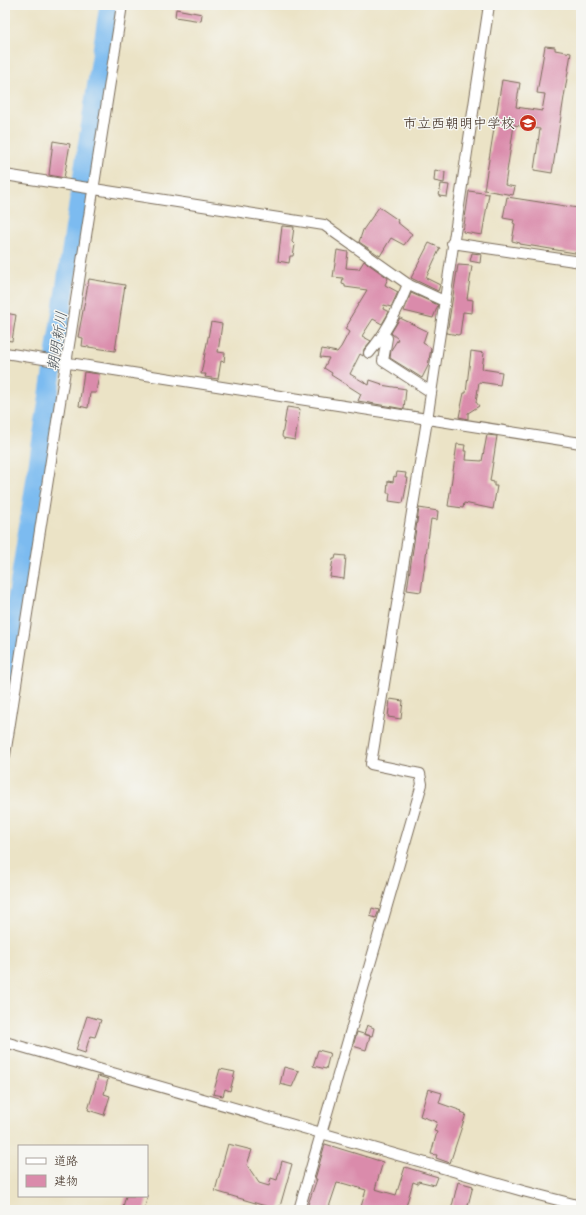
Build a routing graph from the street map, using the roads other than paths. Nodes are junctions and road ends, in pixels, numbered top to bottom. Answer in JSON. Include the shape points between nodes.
{"nodes":[{"id":1,"x":122,"y":5,"type":"edge"},
{"id":2,"x":489,"y":5,"type":"edge"},
{"id":3,"x":5,"y":174,"type":"edge"},
{"id":4,"x":90,"y":188,"type":"junction"},
{"id":5,"x":452,"y":243,"type":"junction"},
{"id":6,"x":581,"y":262,"type":"edge"},
{"id":7,"x":408,"y":284,"type":"junction"},
{"id":8,"x":444,"y":301,"type":"junction"},
{"id":9,"x":383,"y":336,"type":"junction"},
{"id":10,"x":5,"y":353,"type":"edge"},
{"id":11,"x":369,"y":353,"type":"dead end"},
{"id":12,"x":58,"y":361,"type":"junction"},
{"id":13,"x":431,"y":392,"type":"junction"},
{"id":14,"x":427,"y":420,"type":"junction"},
{"id":15,"x":581,"y":443,"type":"edge"},
{"id":16,"x":5,"y":755,"type":"edge"},
{"id":17,"x":5,"y":1042,"type":"edge"},
{"id":18,"x":322,"y":1133,"type":"junction"},
{"id":19,"x":581,"y":1206,"type":"edge"},
{"id":20,"x":299,"y":1210,"type":"edge"}],
"edges":[{"from":1,"to":4,"type":"street"},
{"from":2,"to":5,"type":"street"},
{"from":3,"to":4,"type":"street"},
{"from":4,"to":7,"type":"street","via":[[324,226]]},
{"from":4,"to":12,"type":"street"},
{"from":5,"to":6,"type":"street"},
{"from":5,"to":8,"type":"street"},
{"from":7,"to":8,"type":"street"},
{"from":7,"to":9,"type":"street"},
{"from":8,"to":13,"type":"street"},
{"from":9,"to":11,"type":"street"},
{"from":9,"to":13,"type":"street","via":[[387,338],[384,361]]},
{"from":10,"to":12,"type":"street"},
{"from":12,"to":14,"type":"street"},
{"from":12,"to":16,"type":"street"},
{"from":13,"to":14,"type":"street"},
{"from":14,"to":15,"type":"street"},
{"from":14,"to":18,"type":"street","via":[[371,764],[420,774],[422,784]]},
{"from":17,"to":18,"type":"street"},
{"from":18,"to":19,"type":"street"},
{"from":18,"to":20,"type":"street"}]}
